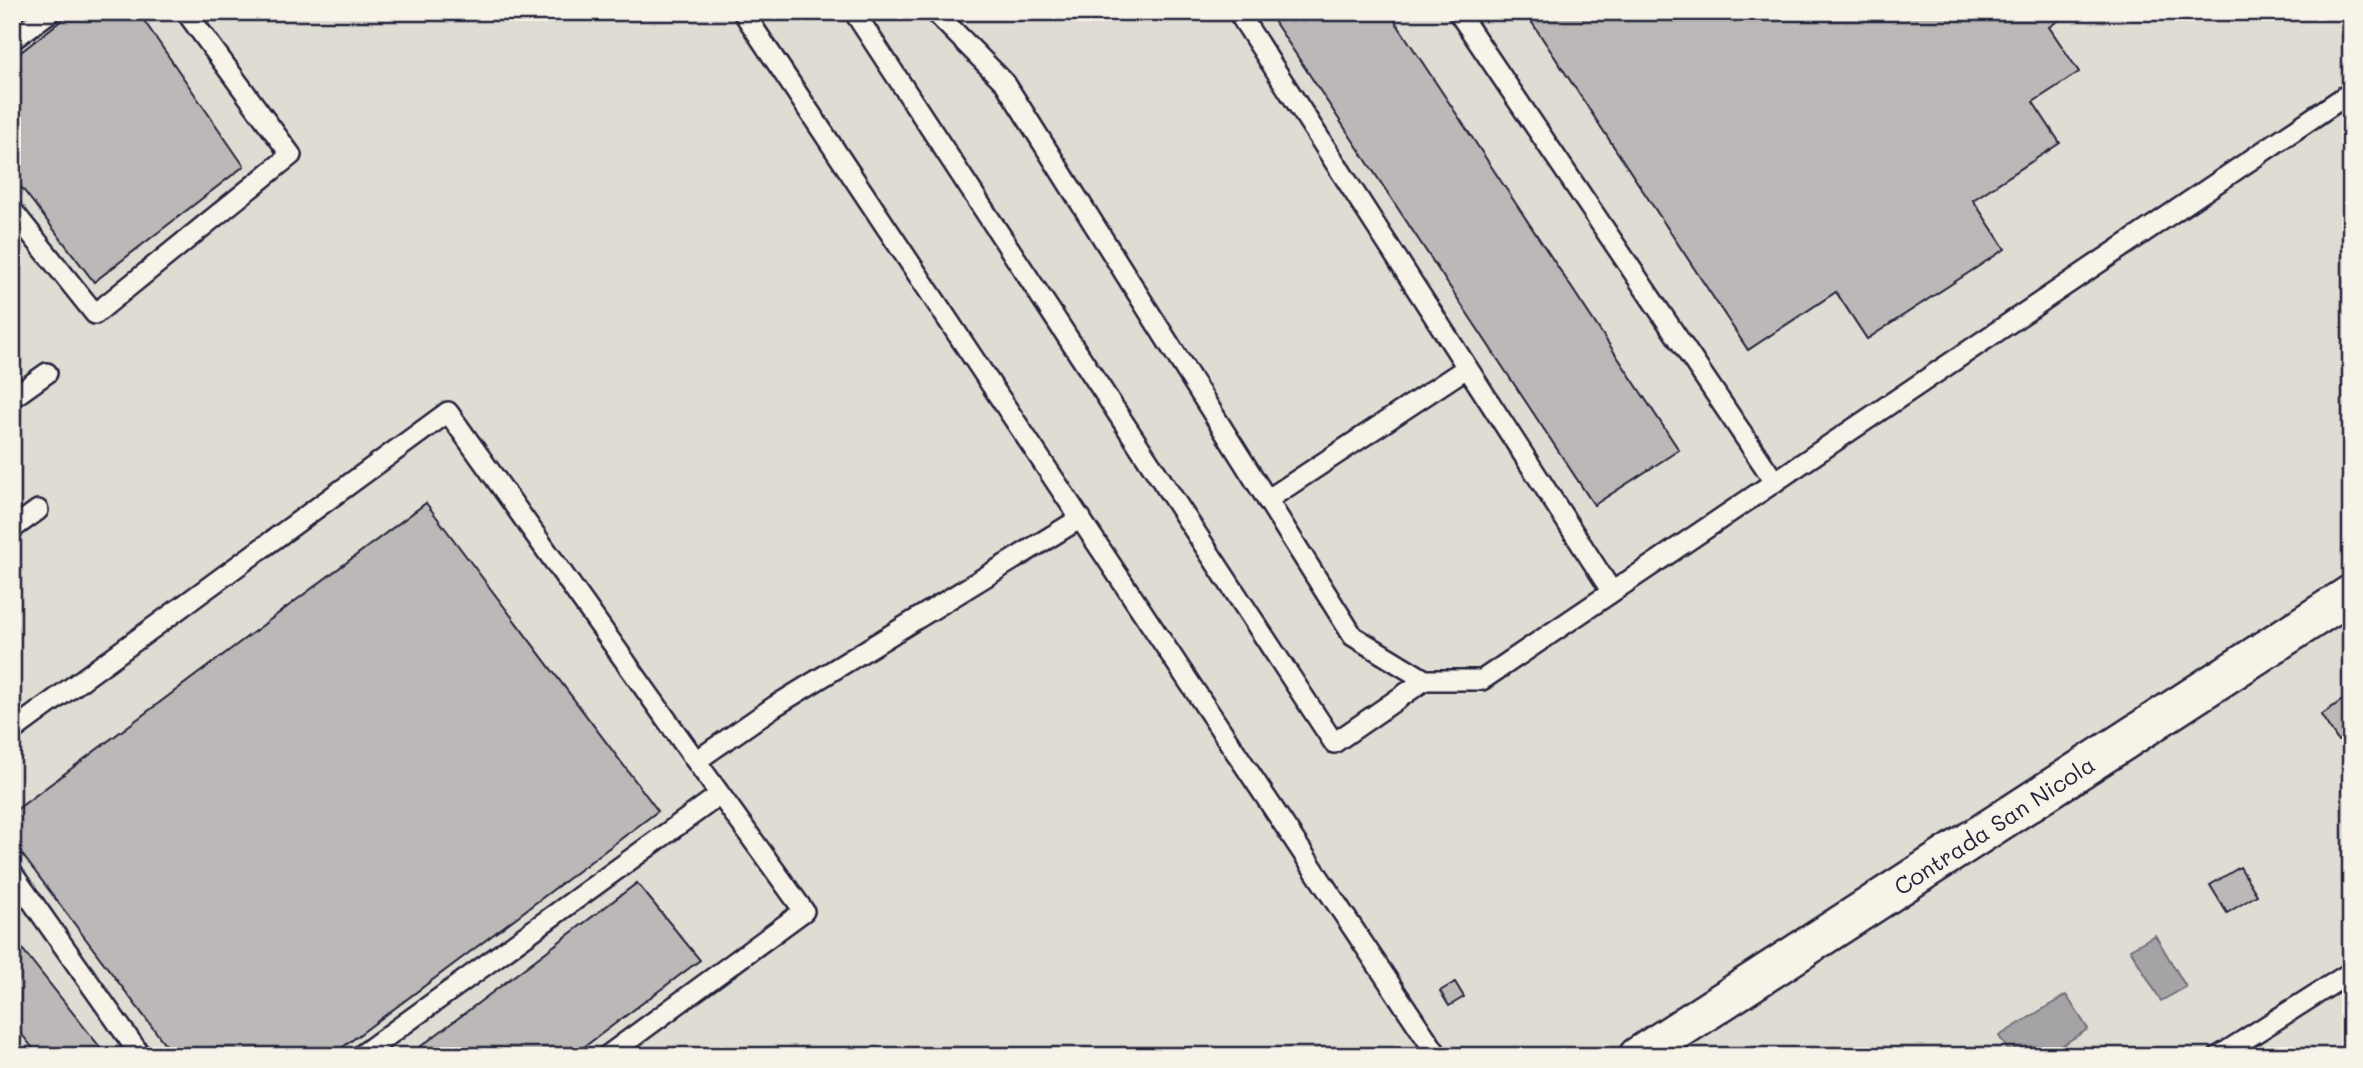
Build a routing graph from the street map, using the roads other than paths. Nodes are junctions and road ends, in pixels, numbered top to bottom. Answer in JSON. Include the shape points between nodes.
{"nodes":[{"id":1,"x":50,"y":12,"type":"edge"},
{"id":2,"x":186,"y":12,"type":"edge"},
{"id":3,"x":743,"y":12,"type":"edge"},
{"id":4,"x":854,"y":12,"type":"edge"},
{"id":5,"x":935,"y":12,"type":"edge"},
{"id":6,"x":1238,"y":12,"type":"edge"},
{"id":7,"x":1458,"y":12,"type":"edge"},
{"id":8,"x":12,"y":40,"type":"edge"},
{"id":9,"x":2351,"y":92,"type":"edge"},
{"id":10,"x":12,"y":210,"type":"edge"},
{"id":11,"x":1465,"y":369,"type":"junction"},
{"id":12,"x":47,"y":373,"type":"dead end"},
{"id":13,"x":12,"y":398,"type":"edge"},
{"id":14,"x":1775,"y":482,"type":"junction"},
{"id":15,"x":1267,"y":500,"type":"junction"},
{"id":16,"x":38,"y":510,"type":"dead end"},
{"id":17,"x":1081,"y":518,"type":"junction"},
{"id":18,"x":12,"y":528,"type":"edge"},
{"id":19,"x":1612,"y":592,"type":"junction"},
{"id":20,"x":2351,"y":594,"type":"edge"},
{"id":21,"x":1425,"y":680,"type":"junction"},
{"id":22,"x":12,"y":731,"type":"edge"},
{"id":23,"x":696,"y":761,"type":"junction"},
{"id":24,"x":718,"y":796,"type":"junction"},
{"id":25,"x":12,"y":873,"type":"edge"},
{"id":26,"x":2351,"y":972,"type":"edge"},
{"id":27,"x":1651,"y":1052,"type":"edge"},
{"id":28,"x":141,"y":1056,"type":"edge"},
{"id":29,"x":360,"y":1056,"type":"edge"},
{"id":30,"x":607,"y":1056,"type":"edge"},
{"id":31,"x":1438,"y":1056,"type":"edge"},
{"id":32,"x":2219,"y":1056,"type":"edge"}],
"edges":[{"from":1,"to":8,"type":"lane"},
{"from":2,"to":10,"type":"lane","via":[[291,155],[95,314]]},
{"from":3,"to":17,"type":"lane"},
{"from":4,"to":21,"type":"lane","via":[[1334,743]]},
{"from":5,"to":15,"type":"lane","via":[[1005,83]]},
{"from":6,"to":11,"type":"lane"},
{"from":7,"to":14,"type":"lane"},
{"from":9,"to":14,"type":"lane"},
{"from":11,"to":15,"type":"lane"},
{"from":11,"to":19,"type":"lane"},
{"from":12,"to":13,"type":"lane"},
{"from":14,"to":19,"type":"lane"},
{"from":15,"to":21,"type":"lane","via":[[1353,636]]},
{"from":16,"to":18,"type":"lane"},
{"from":17,"to":23,"type":"lane","via":[[775,706]]},
{"from":17,"to":31,"type":"lane"},
{"from":19,"to":21,"type":"lane","via":[[1482,680]]},
{"from":20,"to":27,"type":"street","name":"Contrada San Nicola"},
{"from":22,"to":23,"type":"lane","via":[[448,412]]},
{"from":23,"to":24,"type":"lane"},
{"from":24,"to":29,"type":"lane"},
{"from":24,"to":30,"type":"lane","via":[[804,911]]},
{"from":25,"to":28,"type":"lane"},
{"from":26,"to":32,"type":"lane"}]}
